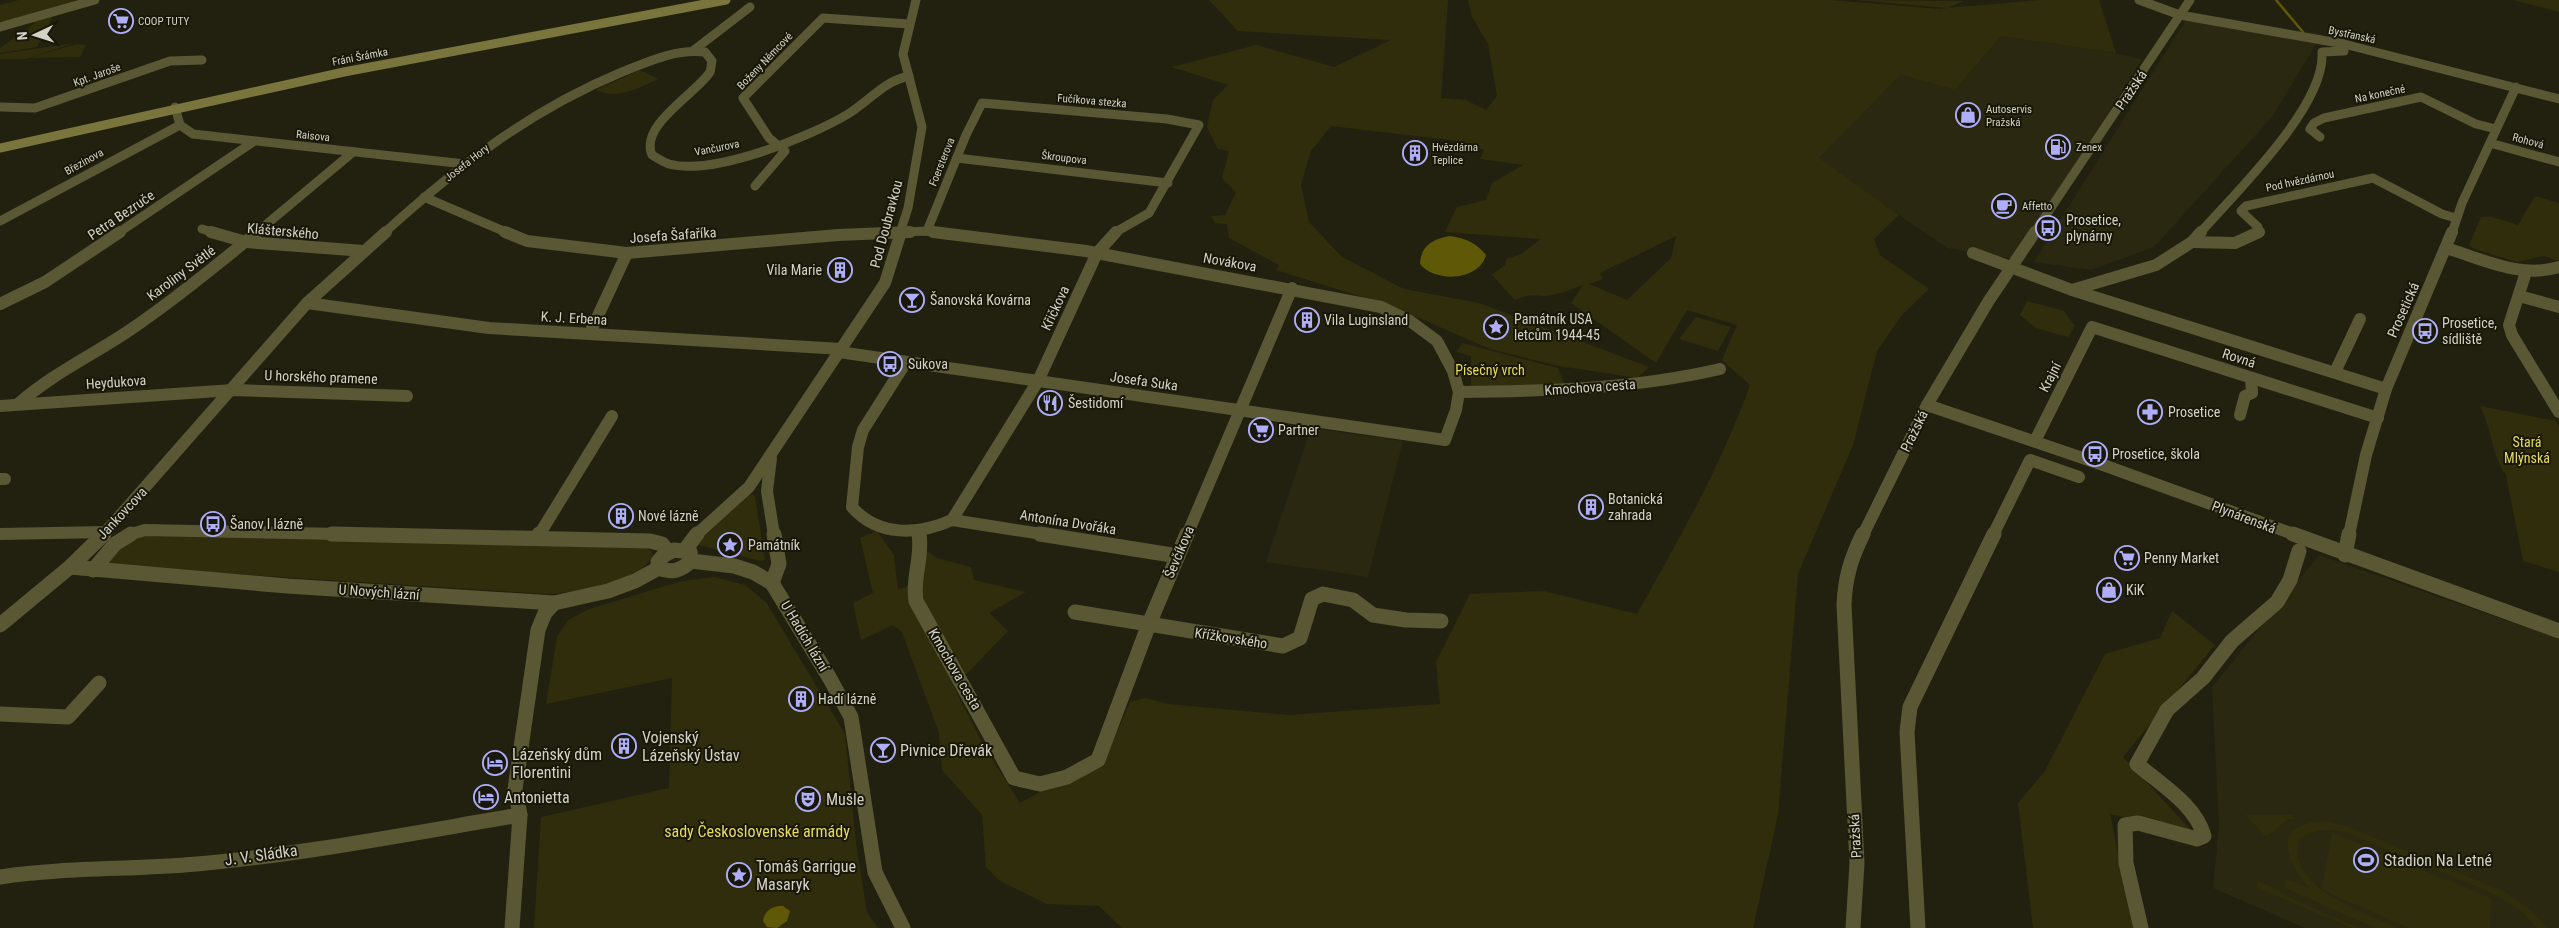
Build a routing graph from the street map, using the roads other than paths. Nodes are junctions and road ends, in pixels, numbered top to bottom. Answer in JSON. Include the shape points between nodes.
{"nodes":[{"id":1,"x":95,"y":0,"type":"edge"},
{"id":2,"x":726,"y":0,"type":"edge"},
{"id":3,"x":916,"y":0,"type":"edge"},
{"id":4,"x":2139,"y":0,"type":"edge"},
{"id":5,"x":2190,"y":0,"type":"edge"},
{"id":6,"x":750,"y":7,"type":"dead end"},
{"id":7,"x":2180,"y":16,"type":"junction"},
{"id":8,"x":909,"y":24,"type":"junction"},
{"id":9,"x":0,"y":27,"type":"edge"},
{"id":10,"x":2344,"y":44,"type":"junction"},
{"id":11,"x":694,"y":50,"type":"junction"},
{"id":12,"x":202,"y":60,"type":"dead end"},
{"id":13,"x":909,"y":76,"type":"junction"},
{"id":14,"x":2516,"y":87,"type":"junction"},
{"id":15,"x":2559,"y":99,"type":"edge"},
{"id":16,"x":982,"y":103,"type":"joint"},
{"id":17,"x":0,"y":106,"type":"edge"},
{"id":18,"x":175,"y":107,"type":"junction"},
{"id":19,"x":180,"y":125,"type":"junction"},
{"id":20,"x":1199,"y":125,"type":"joint"},
{"id":21,"x":2496,"y":129,"type":"junction"},
{"id":22,"x":2320,"y":137,"type":"dead end"},
{"id":23,"x":253,"y":142,"type":"junction"},
{"id":24,"x":2490,"y":143,"type":"junction"},
{"id":25,"x":779,"y":145,"type":"junction"},
{"id":26,"x":0,"y":148,"type":"edge"},
{"id":27,"x":353,"y":152,"type":"junction"},
{"id":28,"x":957,"y":158,"type":"junction"},
{"id":29,"x":2559,"y":162,"type":"edge"},
{"id":30,"x":465,"y":164,"type":"junction"},
{"id":31,"x":1168,"y":183,"type":"junction"},
{"id":32,"x":755,"y":186,"type":"dead end"},
{"id":33,"x":424,"y":197,"type":"junction"},
{"id":34,"x":2456,"y":218,"type":"junction"},
{"id":35,"x":0,"y":221,"type":"edge"},
{"id":36,"x":202,"y":229,"type":"dead end"},
{"id":37,"x":927,"y":231,"type":"junction"},
{"id":38,"x":902,"y":232,"type":"junction"},
{"id":39,"x":246,"y":242,"type":"junction"},
{"id":40,"x":2192,"y":242,"type":"junction"},
{"id":41,"x":2446,"y":248,"type":"junction"},
{"id":42,"x":364,"y":251,"type":"junction"},
{"id":43,"x":627,"y":253,"type":"junction"},
{"id":44,"x":1097,"y":253,"type":"junction"},
{"id":45,"x":1974,"y":253,"type":"dead end"},
{"id":46,"x":2559,"y":267,"type":"edge"},
{"id":47,"x":2010,"y":269,"type":"junction"},
{"id":48,"x":2526,"y":272,"type":"junction"},
{"id":49,"x":1292,"y":288,"type":"junction"},
{"id":50,"x":2072,"y":290,"type":"junction"},
{"id":51,"x":2519,"y":296,"type":"junction"},
{"id":52,"x":0,"y":304,"type":"edge"},
{"id":53,"x":307,"y":304,"type":"junction"},
{"id":54,"x":2559,"y":307,"type":"edge"},
{"id":55,"x":2360,"y":319,"type":"dead end"},
{"id":56,"x":2092,"y":327,"type":"joint"},
{"id":57,"x":590,"y":333,"type":"junction"},
{"id":58,"x":841,"y":350,"type":"junction"},
{"id":59,"x":906,"y":362,"type":"junction"},
{"id":60,"x":1720,"y":369,"type":"dead end"},
{"id":61,"x":2335,"y":372,"type":"junction"},
{"id":62,"x":2251,"y":378,"type":"junction"},
{"id":63,"x":1038,"y":381,"type":"junction"},
{"id":64,"x":2386,"y":389,"type":"junction"},
{"id":65,"x":233,"y":390,"type":"junction"},
{"id":66,"x":1459,"y":392,"type":"junction"},
{"id":67,"x":407,"y":396,"type":"dead end"},
{"id":68,"x":18,"y":404,"type":"junction"},
{"id":69,"x":1928,"y":405,"type":"junction"},
{"id":70,"x":0,"y":406,"type":"edge"},
{"id":71,"x":1238,"y":410,"type":"junction"},
{"id":72,"x":2559,"y":412,"type":"edge"},
{"id":73,"x":2240,"y":415,"type":"dead end"},
{"id":74,"x":612,"y":416,"type":"dead end"},
{"id":75,"x":2378,"y":418,"type":"junction"},
{"id":76,"x":1445,"y":440,"type":"joint"},
{"id":77,"x":2035,"y":441,"type":"junction"},
{"id":78,"x":772,"y":455,"type":"junction"},
{"id":79,"x":2080,"y":477,"type":"dead end"},
{"id":80,"x":952,"y":520,"type":"junction"},
{"id":81,"x":109,"y":529,"type":"junction"},
{"id":82,"x":134,"y":531,"type":"junction"},
{"id":83,"x":920,"y":531,"type":"junction"},
{"id":84,"x":0,"y":534,"type":"edge"},
{"id":85,"x":537,"y":538,"type":"junction"},
{"id":86,"x":2299,"y":551,"type":"dead end"},
{"id":87,"x":668,"y":552,"type":"junction"},
{"id":88,"x":688,"y":555,"type":"junction"},
{"id":89,"x":2345,"y":555,"type":"junction"},
{"id":90,"x":1178,"y":556,"type":"junction"},
{"id":91,"x":70,"y":567,"type":"junction"},
{"id":92,"x":660,"y":568,"type":"junction"},
{"id":93,"x":93,"y":570,"type":"junction"},
{"id":94,"x":772,"y":583,"type":"junction"},
{"id":95,"x":554,"y":603,"type":"junction"},
{"id":96,"x":1075,"y":612,"type":"dead end"},
{"id":97,"x":1441,"y":621,"type":"dead end"},
{"id":98,"x":1149,"y":624,"type":"junction"},
{"id":99,"x":0,"y":625,"type":"edge"},
{"id":100,"x":2559,"y":631,"type":"edge"},
{"id":101,"x":99,"y":683,"type":"dead end"},
{"id":102,"x":3,"y":717,"type":"edge"},
{"id":103,"x":1040,"y":784,"type":"joint"},
{"id":104,"x":520,"y":814,"type":"junction"},
{"id":105,"x":0,"y":877,"type":"edge"},
{"id":106,"x":512,"y":928,"type":"edge"},
{"id":107,"x":904,"y":928,"type":"edge"},
{"id":108,"x":1853,"y":928,"type":"edge"},
{"id":109,"x":1918,"y":928,"type":"edge"},
{"id":110,"x":2141,"y":928,"type":"edge"}],
"edges":[{"from":1,"to":9,"type":"street"},
{"from":2,"to":18,"type":"street","name":"Fráni Šrámka","via":[[409,59]]},
{"from":3,"to":8,"type":"street","name":"Pod Doubravkou"},
{"from":4,"to":7,"type":"street","name":"Bystřanská"},
{"from":5,"to":7,"type":"street","name":"Pražská"},
{"from":6,"to":11,"type":"street","name":"Josefa Hory"},
{"from":7,"to":10,"type":"street","name":"Bystřanská"},
{"from":7,"to":47,"type":"street","name":"Pražská"},
{"from":8,"to":13,"type":"street","name":"Pod Doubravkou","via":[[903,54]]},
{"from":8,"to":25,"type":"street","name":"Boženy Němcové","via":[[823,18],[743,98],[769,138]]},
{"from":10,"to":14,"type":"street","name":"Bystřanská"},
{"from":10,"to":40,"type":"street","via":[[2344,51],[2340,52],[2320,48],[2324,58],[2320,77],[2291,129]]},
{"from":11,"to":25,"type":"street","name":"Vančurova","via":[[705,52],[710,57],[710,72],[652,136],[648,145],[652,156],[670,164],[693,165],[718,162]]},
{"from":11,"to":30,"type":"street","name":"Josefa Hory","via":[[666,54],[584,88],[529,118]]},
{"from":12,"to":17,"type":"street","name":"Kpt. Jaroše","via":[[170,60],[44,106],[25,109]]},
{"from":13,"to":25,"type":"street","name":"Vančurova","via":[[894,78],[855,109]]},
{"from":13,"to":38,"type":"street","name":"Pod Doubravkou","via":[[922,127]]},
{"from":14,"to":15,"type":"street","name":"Bystřanská"},
{"from":14,"to":21,"type":"street","name":"Prosetická"},
{"from":16,"to":20,"type":"street","name":"Fučíkova stezka","via":[[1168,119]]},
{"from":16,"to":28,"type":"street","name":"Foersterova"},
{"from":18,"to":19,"type":"street"},
{"from":18,"to":26,"type":"street","name":"Fráni Šrámka"},
{"from":19,"to":23,"type":"street","name":"Raisova","via":[[193,134]]},
{"from":19,"to":35,"type":"street","name":"Březinova"},
{"from":20,"to":31,"type":"street","name":"Křičkova"},
{"from":21,"to":22,"type":"street","name":"Na konečné","via":[[2476,124],[2421,97],[2324,118],[2310,129]]},
{"from":21,"to":24,"type":"street","name":"Prosetická"},
{"from":23,"to":27,"type":"street","name":"Raisova"},
{"from":23,"to":52,"type":"street","name":"Petra Bezruče","via":[[45,282]]},
{"from":24,"to":29,"type":"street","name":"Rohová"},
{"from":24,"to":34,"type":"street","name":"Prosetická"},
{"from":25,"to":32,"type":"street","via":[[785,152]]},
{"from":27,"to":30,"type":"street","name":"Raisova"},
{"from":27,"to":39,"type":"street","name":"Karoliny Světlé"},
{"from":28,"to":31,"type":"street","name":"Škroupova"},
{"from":28,"to":37,"type":"street","name":"Foersterova"},
{"from":30,"to":33,"type":"street","name":"Josefa Hory"},
{"from":31,"to":44,"type":"street","name":"Křičkova","via":[[1149,213],[1118,229]]},
{"from":33,"to":42,"type":"street","name":"Josefa Hory"},
{"from":33,"to":43,"type":"street","name":"Josefa Šafaříka","via":[[527,241]]},
{"from":34,"to":40,"type":"street","name":"Pod hvězdárnou","via":[[2373,178],[2246,206],[2241,211],[2258,227],[2259,232],[2254,236],[2216,246]]},
{"from":34,"to":41,"type":"street","name":"Prosetická"},
{"from":36,"to":39,"type":"street","name":"Klášterského"},
{"from":37,"to":38,"type":"street","name":"Novákova"},
{"from":37,"to":44,"type":"street","name":"Novákova"},
{"from":38,"to":43,"type":"street","name":"Josefa Šafaříka"},
{"from":38,"to":58,"type":"street","name":"Pod Doubravkou","via":[[885,283]]},
{"from":39,"to":42,"type":"street","name":"Klášterského"},
{"from":39,"to":68,"type":"street","name":"Karoliny Světlé","via":[[186,290],[35,389]]},
{"from":40,"to":50,"type":"street","via":[[2156,266]]},
{"from":41,"to":48,"type":"street"},
{"from":41,"to":64,"type":"street","name":"Prosetická"},
{"from":42,"to":53,"type":"street","name":"Josefa Hory"},
{"from":43,"to":57,"type":"street"},
{"from":44,"to":49,"type":"street","name":"Novákova"},
{"from":44,"to":63,"type":"street","name":"Křičkova"},
{"from":45,"to":47,"type":"street"},
{"from":46,"to":48,"type":"street","via":[[2543,272]]},
{"from":47,"to":50,"type":"street","via":[[2038,275]]},
{"from":47,"to":69,"type":"street","name":"Pražská"},
{"from":48,"to":51,"type":"street"},
{"from":49,"to":66,"type":"street","name":"Novákova","via":[[1381,307],[1410,321],[1437,341],[1453,371]]},
{"from":49,"to":71,"type":"street","name":"Ševčíkova"},
{"from":50,"to":61,"type":"street"},
{"from":51,"to":54,"type":"street"},
{"from":51,"to":72,"type":"street","via":[[2509,325],[2512,335]]},
{"from":53,"to":57,"type":"street","name":"K. J. Erbena","via":[[489,328]]},
{"from":53,"to":65,"type":"street","name":"Josefa Hory"},
{"from":55,"to":61,"type":"street"},
{"from":56,"to":62,"type":"street","name":"Rovná"},
{"from":56,"to":77,"type":"street","name":"Krajní"},
{"from":57,"to":58,"type":"street","name":"K. J. Erbena"},
{"from":58,"to":59,"type":"street","name":"Josefa Suka"},
{"from":58,"to":78,"type":"street","name":"Pod Doubravkou"},
{"from":59,"to":63,"type":"street","name":"Josefa Suka"},
{"from":59,"to":83,"type":"street","via":[[863,430],[852,507],[858,516],[869,522]]},
{"from":60,"to":66,"type":"street","name":"Kmochova cesta","via":[[1638,384]]},
{"from":61,"to":64,"type":"street"},
{"from":62,"to":73,"type":"street","via":[[2252,393],[2244,396]]},
{"from":62,"to":75,"type":"street","name":"Rovná"},
{"from":63,"to":71,"type":"street","name":"Josefa Suka"},
{"from":63,"to":80,"type":"street","name":"Křičkova"},
{"from":64,"to":75,"type":"street","name":"Prosetická"},
{"from":65,"to":67,"type":"street","name":"U horského pramene"},
{"from":65,"to":68,"type":"street","name":"Heydukova"},
{"from":65,"to":81,"type":"street","name":"Jankovcova"},
{"from":66,"to":76,"type":"street","name":"Novákova"},
{"from":68,"to":70,"type":"street","name":"Heydukova"},
{"from":69,"to":77,"type":"street","name":"Plynárenská"},
{"from":69,"to":108,"type":"street","name":"Pražská","via":[[1852,557],[1845,581],[1856,863]]},
{"from":71,"to":76,"type":"street","name":"Josefa Suka"},
{"from":71,"to":90,"type":"street","name":"Ševčíkova"},
{"from":74,"to":85,"type":"street"},
{"from":75,"to":89,"type":"street","name":"Prosetická","via":[[2366,455]]},
{"from":77,"to":89,"type":"street","name":"Plynárenská"},
{"from":78,"to":88,"type":"street","name":"U Nových lázní","via":[[748,487],[698,533]]},
{"from":78,"to":94,"type":"street","via":[[767,491],[779,564]]},
{"from":79,"to":109,"type":"street","via":[[2030,460],[1910,706],[1907,732]]},
{"from":80,"to":83,"type":"street"},
{"from":80,"to":90,"type":"street","name":"Antonína Dvořáka"},
{"from":81,"to":82,"type":"street"},
{"from":81,"to":84,"type":"street"},
{"from":81,"to":91,"type":"street","name":"Jankovcova"},
{"from":82,"to":85,"type":"street"},
{"from":82,"to":93,"type":"street","via":[[103,555]]},
{"from":83,"to":103,"type":"street","name":"Kmochova cesta","via":[[921,551],[913,587],[916,601],[1014,778]]},
{"from":85,"to":87,"type":"street","via":[[650,541],[662,544]]},
{"from":86,"to":110,"type":"street","via":[[2290,580],[2277,602],[2232,641],[2203,678],[2167,710],[2137,764],[2186,806],[2204,829],[2204,836],[2197,838],[2138,823],[2125,825],[2133,897]]},
{"from":87,"to":88,"type":"street"},
{"from":87,"to":92,"type":"street","via":[[658,562]]},
{"from":88,"to":92,"type":"street","name":"U Nových lázní","via":[[676,571]]},
{"from":88,"to":94,"type":"street","via":[[736,565],[759,573]]},
{"from":89,"to":100,"type":"street","name":"Plynárenská"},
{"from":90,"to":98,"type":"street","name":"Ševčíkova"},
{"from":91,"to":93,"type":"street","name":"U Nových lázní"},
{"from":91,"to":99,"type":"street","name":"Jankovcova"},
{"from":92,"to":95,"type":"street","name":"U Nových lázní","via":[[584,598]]},
{"from":93,"to":95,"type":"street","name":"U Nových lázní"},
{"from":94,"to":107,"type":"street","name":"U Hadích lázní","via":[[851,717],[875,872]]},
{"from":95,"to":104,"type":"street","via":[[545,613],[538,630],[515,789]]},
{"from":96,"to":98,"type":"street","name":"Křížkovského"},
{"from":97,"to":98,"type":"street","name":"Křížkovského","via":[[1373,615],[1353,600],[1323,594],[1312,599],[1300,638],[1283,646]]},
{"from":98,"to":103,"type":"street","name":"Ševčíkova","via":[[1098,760],[1067,777]]},
{"from":101,"to":102,"type":"street","via":[[68,717]]},
{"from":104,"to":105,"type":"street","name":"J. V. Sládka","via":[[196,864]]},
{"from":104,"to":106,"type":"street"}]}
